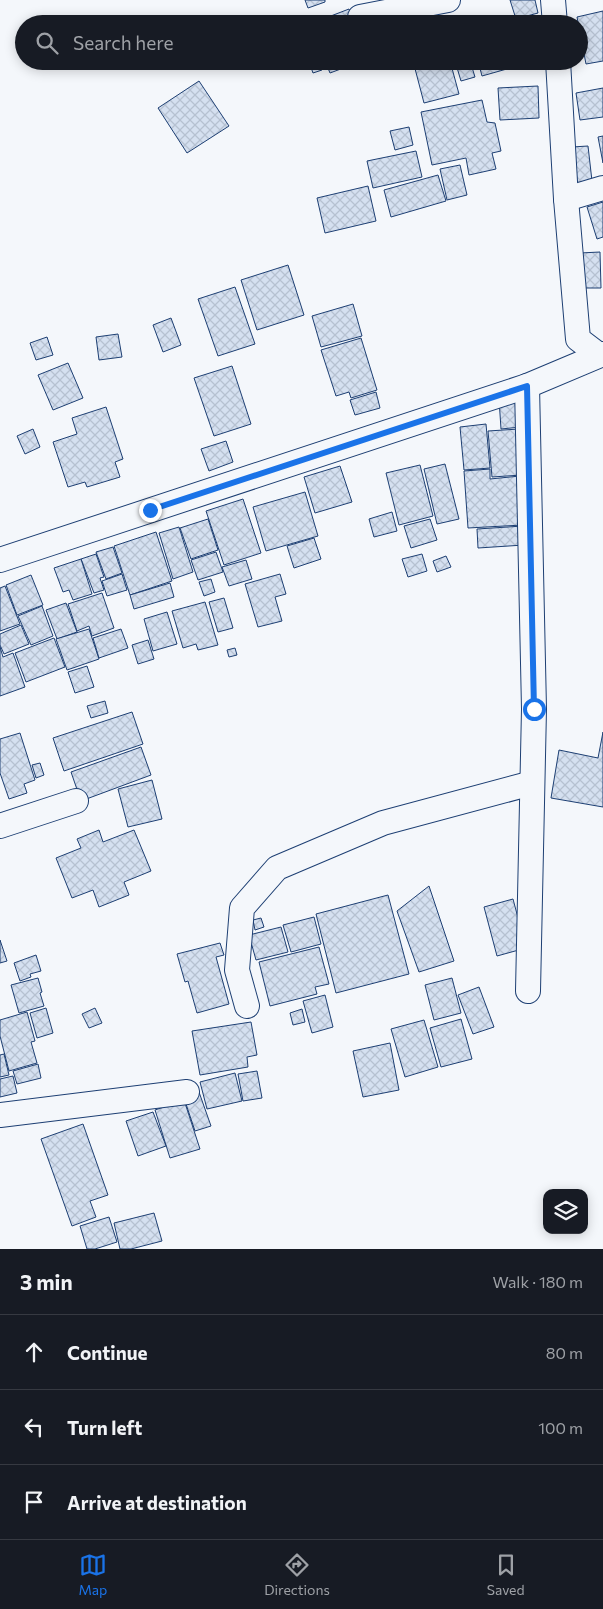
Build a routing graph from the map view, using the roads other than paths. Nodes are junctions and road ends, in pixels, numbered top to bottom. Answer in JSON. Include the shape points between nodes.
{"nodes":[{"id":1,"x":448,"y":0,"type":"edge"},
{"id":2,"x":553,"y":0,"type":"edge"},
{"id":3,"x":370,"y":15,"type":"edge"},
{"id":4,"x":554,"y":15,"type":"edge"},
{"id":5,"x":559,"y":70,"type":"edge"},
{"id":6,"x":603,"y":188,"type":"edge"},
{"id":7,"x":566,"y":199,"type":"junction"},
{"id":8,"x":601,"y":355,"type":"edge"},
{"id":9,"x":527,"y":386,"type":"junction"},
{"id":10,"x":0,"y":560,"type":"edge"},
{"id":11,"x":532,"y":783,"type":"junction"},
{"id":12,"x":76,"y":801,"type":"dead end"},
{"id":13,"x":0,"y":826,"type":"edge"},
{"id":14,"x":528,"y":991,"type":"dead end"},
{"id":15,"x":247,"y":1006,"type":"dead end"},
{"id":16,"x":187,"y":1092,"type":"dead end"},
{"id":17,"x":0,"y":1115,"type":"edge"}],
"edges":[{"from":1,"to":3,"type":"street"},
{"from":2,"to":4,"type":"street"},
{"from":5,"to":7,"type":"street"},
{"from":6,"to":7,"type":"street"},
{"from":7,"to":8,"type":"street","via":[[578,339]]},
{"from":8,"to":9,"type":"street"},
{"from":9,"to":10,"type":"street"},
{"from":9,"to":11,"type":"street","via":[[534,709]]},
{"from":11,"to":14,"type":"street"},
{"from":11,"to":15,"type":"street","via":[[383,823],[277,868],[242,908],[237,970]]},
{"from":12,"to":13,"type":"street"},
{"from":16,"to":17,"type":"street"}]}
